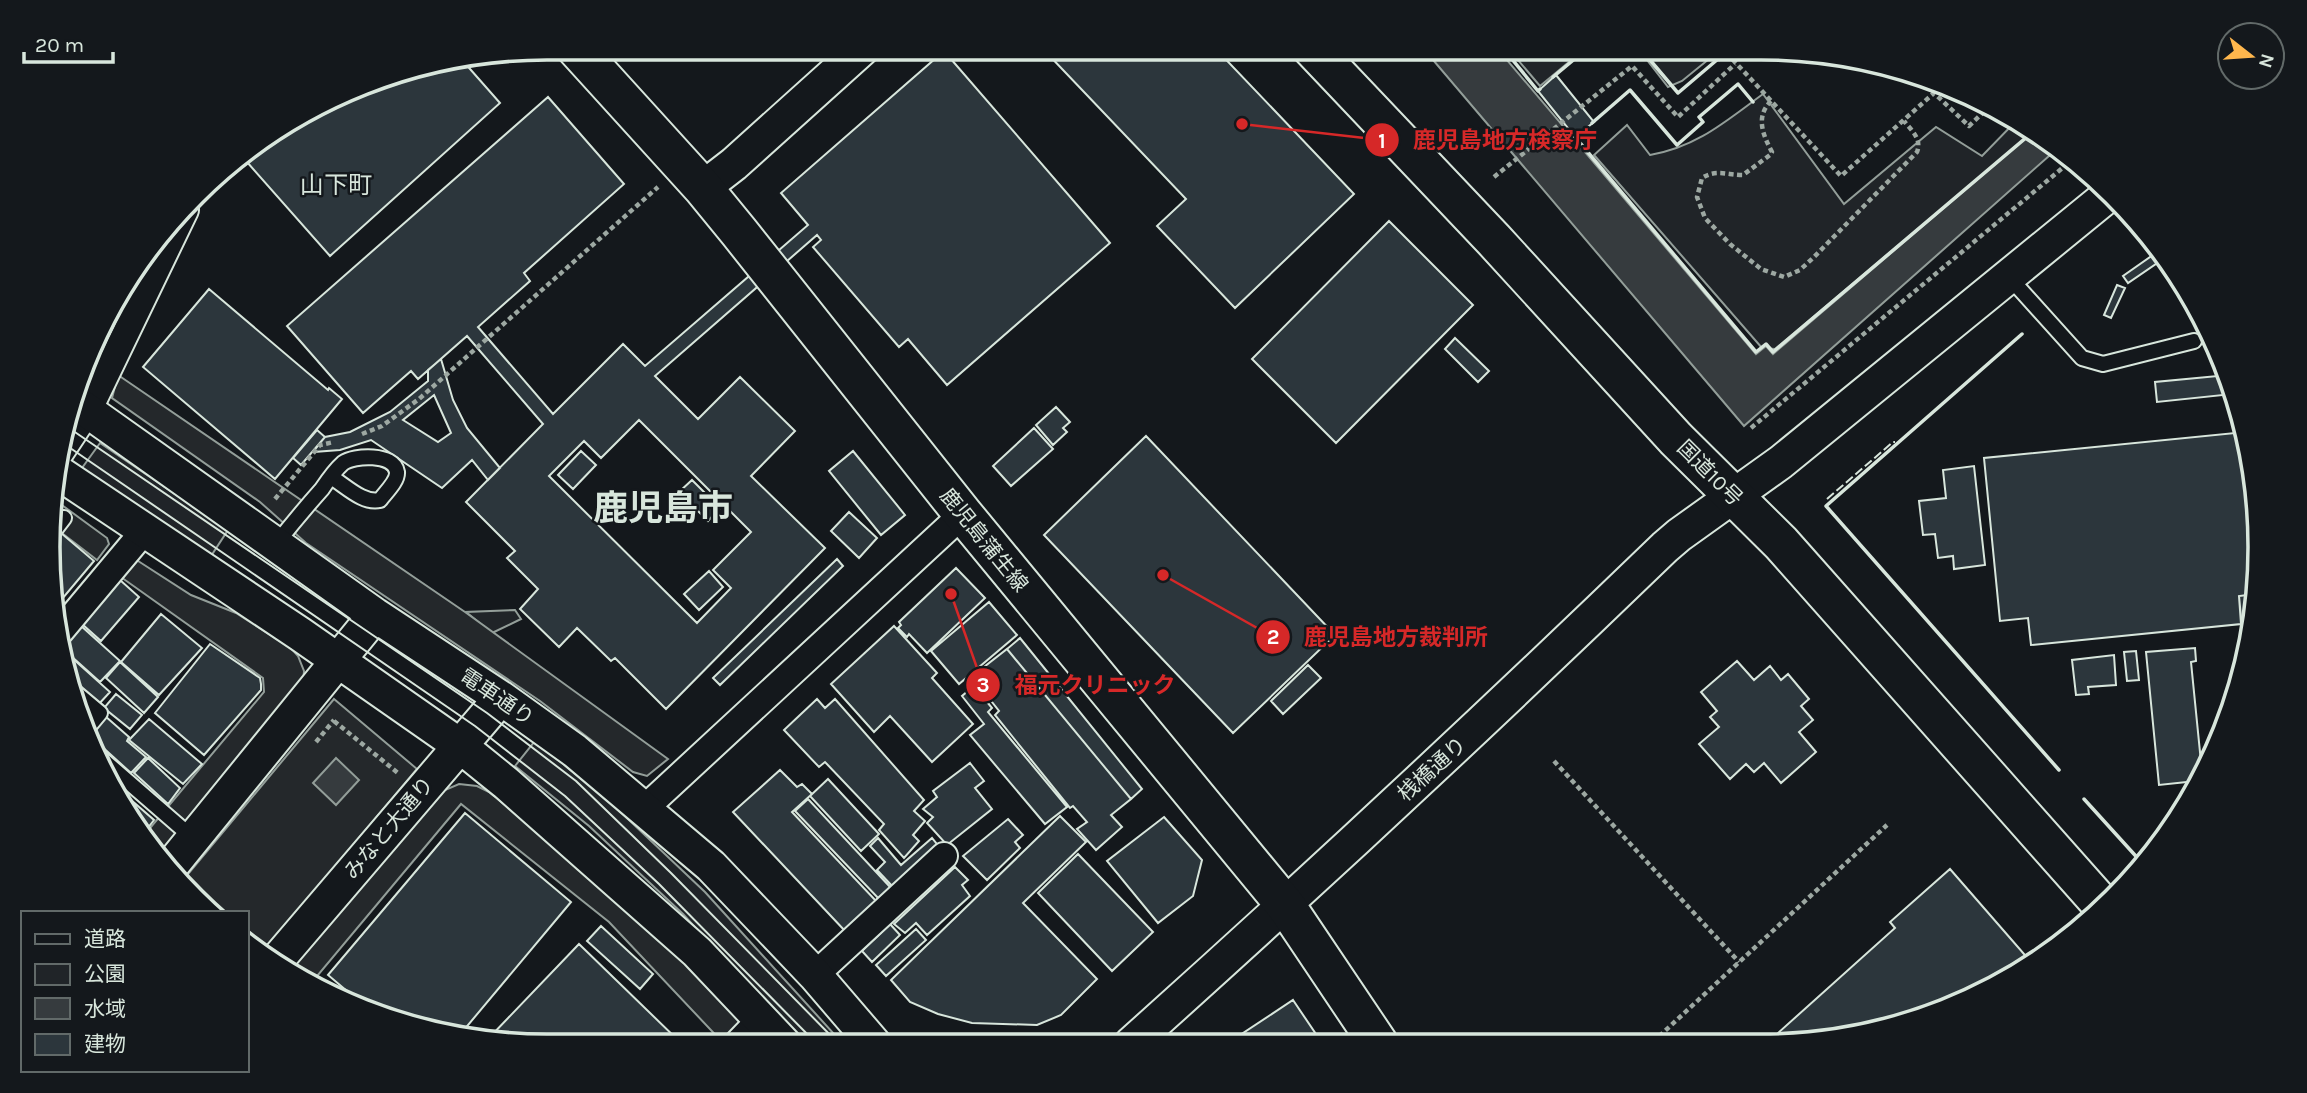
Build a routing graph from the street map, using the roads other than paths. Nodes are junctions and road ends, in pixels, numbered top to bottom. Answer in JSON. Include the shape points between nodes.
{"nodes":[{"id":1,"x":587,"y":60,"type":"edge"},
{"id":2,"x":850,"y":60,"type":"edge"},
{"id":3,"x":1323,"y":60,"type":"edge"},
{"id":4,"x":702,"y":188,"type":"junction"},
{"id":5,"x":2103,"y":200,"type":"edge"},
{"id":6,"x":161,"y":249,"type":"edge"},
{"id":7,"x":2009,"y":277,"type":"junction"},
{"id":8,"x":2194,"y":341,"type":"dead end"},
{"id":9,"x":81,"y":406,"type":"edge"},
{"id":10,"x":65,"y":477,"type":"edge"},
{"id":11,"x":331,"y":477,"type":"dead end"},
{"id":12,"x":1734,"y":496,"type":"junction"},
{"id":13,"x":962,"y":514,"type":"junction"},
{"id":14,"x":64,"y":518,"type":"dead end"},
{"id":15,"x":61,"y":522,"type":"edge"},
{"id":16,"x":145,"y":530,"type":"junction"},
{"id":17,"x":276,"y":544,"type":"junction"},
{"id":18,"x":375,"y":615,"type":"junction"},
{"id":19,"x":66,"y":624,"type":"edge"},
{"id":20,"x":339,"y":662,"type":"junction"},
{"id":21,"x":501,"y":698,"type":"junction"},
{"id":22,"x":84,"y":700,"type":"edge"},
{"id":23,"x":93,"y":722,"type":"edge"},
{"id":24,"x":459,"y":745,"type":"junction"},
{"id":25,"x":114,"y":770,"type":"edge"},
{"id":26,"x":643,"y":810,"type":"junction"},
{"id":27,"x":194,"y":839,"type":"junction"},
{"id":28,"x":944,"y":856,"type":"dead end"},
{"id":29,"x":175,"y":862,"type":"edge"},
{"id":30,"x":2097,"y":899,"type":"edge"},
{"id":31,"x":1286,"y":906,"type":"junction"},
{"id":32,"x":282,"y":955,"type":"edge"},
{"id":33,"x":814,"y":975,"type":"junction"},
{"id":34,"x":761,"y":1019,"type":"junction"},
{"id":35,"x":747,"y":1034,"type":"edge"},
{"id":36,"x":775,"y":1034,"type":"edge"},
{"id":37,"x":865,"y":1034,"type":"edge"},
{"id":38,"x":1150,"y":1034,"type":"edge"},
{"id":39,"x":1372,"y":1034,"type":"edge"}],
"edges":[{"from":1,"to":4,"type":"main road","name":"鹿児島蒲生線"},
{"from":2,"to":4,"type":"street"},
{"from":3,"to":12,"type":"main road","name":"国道10号"},
{"from":4,"to":13,"type":"main road","name":"鹿児島蒲生線"},
{"from":5,"to":7,"type":"street","name":"桟橋通り"},
{"from":6,"to":9,"type":"street"},
{"from":7,"to":8,"type":"lane","via":[[2082,358],[2103,364]]},
{"from":7,"to":12,"type":"street","name":"桟橋通り"},
{"from":9,"to":17,"type":"street","name":"電車通り"},
{"from":10,"to":16,"type":"street"},
{"from":11,"to":17,"type":"lane"},
{"from":12,"to":30,"type":"main road","name":"国道10号","via":[[1794,557]]},
{"from":12,"to":31,"type":"street","name":"桟橋通り","via":[[1665,547]]},
{"from":13,"to":26,"type":"street"},
{"from":13,"to":31,"type":"main road","name":"鹿児島蒲生線"},
{"from":14,"to":15,"type":"lane"},
{"from":16,"to":19,"type":"street"},
{"from":16,"to":20,"type":"street"},
{"from":17,"to":18,"type":"street","name":"電車通り"},
{"from":18,"to":20,"type":"street"},
{"from":18,"to":21,"type":"street","name":"電車通り"},
{"from":20,"to":24,"type":"street"},
{"from":20,"to":27,"type":"street"},
{"from":21,"to":24,"type":"street","name":"みなと大通り"},
{"from":21,"to":26,"type":"street","name":"電車通り","via":[[575,751]]},
{"from":22,"to":23,"type":"lane","via":[[100,713]]},
{"from":24,"to":32,"type":"street","name":"みなと大通り"},
{"from":24,"to":34,"type":"street","via":[[696,952]]},
{"from":25,"to":27,"type":"lane"},
{"from":26,"to":33,"type":"street","name":"電車通り","via":[[711,866]]},
{"from":27,"to":29,"type":"street"},
{"from":28,"to":33,"type":"street"},
{"from":31,"to":38,"type":"street","name":"桟橋通り"},
{"from":31,"to":39,"type":"main road","name":"鹿児島蒲生線"},
{"from":33,"to":37,"type":"street","name":"電車通り"},
{"from":34,"to":35,"type":"street"},
{"from":34,"to":36,"type":"street"}]}
